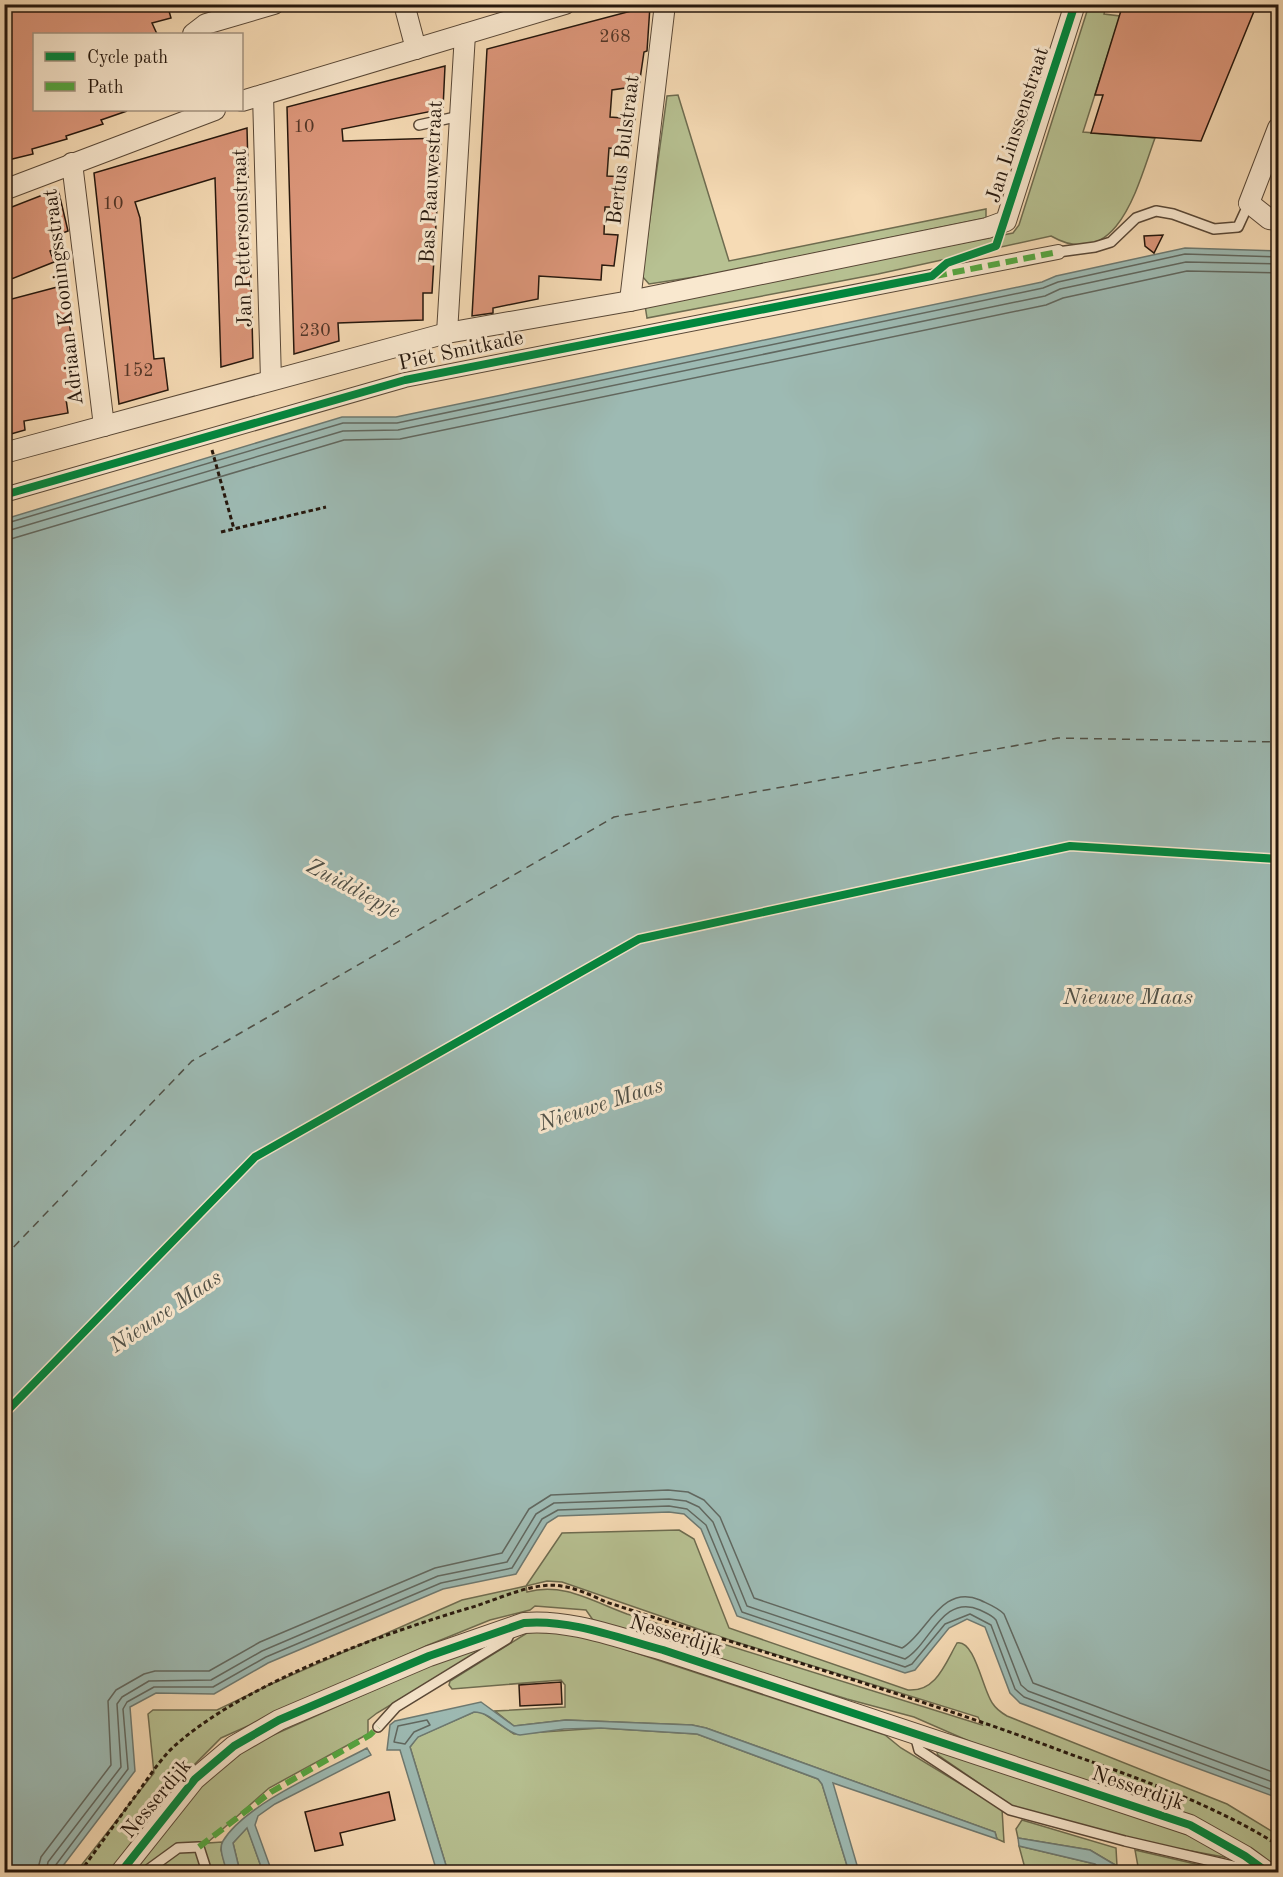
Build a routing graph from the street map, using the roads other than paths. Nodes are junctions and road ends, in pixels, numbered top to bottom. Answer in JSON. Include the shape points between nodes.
{"nodes":[{"id":1,"x":273,"y":4,"type":"edge"},
{"id":2,"x":404,"y":4,"type":"edge"},
{"id":3,"x":565,"y":4,"type":"edge"},
{"id":4,"x":665,"y":4,"type":"edge"},
{"id":5,"x":1075,"y":4,"type":"edge"},
{"id":6,"x":194,"y":33,"type":"edge"},
{"id":7,"x":465,"y":34,"type":"junction"},
{"id":8,"x":416,"y":49,"type":"junction"},
{"id":9,"x":263,"y":95,"type":"junction"},
{"id":10,"x":243,"y":101,"type":"edge"},
{"id":11,"x":208,"y":111,"type":"edge"},
{"id":12,"x":460,"y":116,"type":"junction"},
{"id":13,"x":419,"y":125,"type":"dead end"},
{"id":14,"x":1278,"y":128,"type":"edge"},
{"id":15,"x":72,"y":163,"type":"junction"},
{"id":16,"x":4,"y":190,"type":"edge"},
{"id":17,"x":1249,"y":203,"type":"junction"},
{"id":18,"x":1278,"y":220,"type":"edge"},
{"id":19,"x":1006,"y":222,"type":"joint"},
{"id":20,"x":1058,"y":252,"type":"joint"},
{"id":21,"x":630,"y":301,"type":"junction"},
{"id":22,"x":447,"y":333,"type":"junction"},
{"id":23,"x":271,"y":380,"type":"junction"},
{"id":24,"x":104,"y":426,"type":"junction"},
{"id":25,"x":4,"y":453,"type":"edge"},
{"id":26,"x":4,"y":495,"type":"edge"},
{"id":27,"x":515,"y":1626,"type":"junction"},
{"id":28,"x":378,"y":1727,"type":"dead end"},
{"id":29,"x":915,"y":1732,"type":"junction"},
{"id":30,"x":1262,"y":1869,"type":"edge"},
{"id":31,"x":121,"y":1872,"type":"edge"},
{"id":32,"x":145,"y":1872,"type":"edge"},
{"id":33,"x":207,"y":1872,"type":"edge"}],
"edges":[{"from":1,"to":6,"type":"street","via":[[206,24]]},
{"from":2,"to":8,"type":"street"},
{"from":3,"to":7,"type":"street"},
{"from":4,"to":21,"type":"street","name":"Bertus Bulstraat"},
{"from":5,"to":19,"type":"street","name":"Jan Linssenstraat"},
{"from":7,"to":8,"type":"street"},
{"from":7,"to":12,"type":"street","name":"Bas Paauwestraat"},
{"from":8,"to":9,"type":"street"},
{"from":9,"to":10,"type":"street"},
{"from":9,"to":23,"type":"street","name":"Jan Pettersonstraat"},
{"from":11,"to":15,"type":"street"},
{"from":12,"to":13,"type":"lane"},
{"from":12,"to":22,"type":"street","name":"Bas Paauwestraat"},
{"from":14,"to":17,"type":"street"},
{"from":15,"to":16,"type":"street"},
{"from":15,"to":24,"type":"street","name":"Adriaan Kooningsstraat"},
{"from":17,"to":18,"type":"street","via":[[1269,219]]},
{"from":17,"to":20,"type":"lane","via":[[1238,227],[1214,229],[1156,211],[1136,218],[1111,242]]},
{"from":19,"to":21,"type":"street","name":"Piet Smitkade"},
{"from":20,"to":26,"type":"street","name":"Piet Smitkade","via":[[405,380]]},
{"from":21,"to":22,"type":"street","name":"Piet Smitkade"},
{"from":22,"to":23,"type":"street","name":"Piet Smitkade"},
{"from":23,"to":24,"type":"street","name":"Piet Smitkade"},
{"from":24,"to":25,"type":"street","name":"Piet Smitkade"},
{"from":27,"to":28,"type":"lane","via":[[507,1639],[396,1707]]},
{"from":27,"to":29,"type":"street","name":"Nesserdijk","via":[[552,1623],[608,1635]]},
{"from":27,"to":31,"type":"street","name":"Nesserdijk","via":[[408,1665],[279,1720],[234,1746],[188,1786]]},
{"from":29,"to":30,"type":"street","name":"Nesserdijk","via":[[1190,1825]]},
{"from":29,"to":30,"type":"lane","via":[[919,1750],[1010,1810],[1237,1867]]},
{"from":32,"to":33,"type":"lane","via":[[178,1848],[199,1847]]}]}
